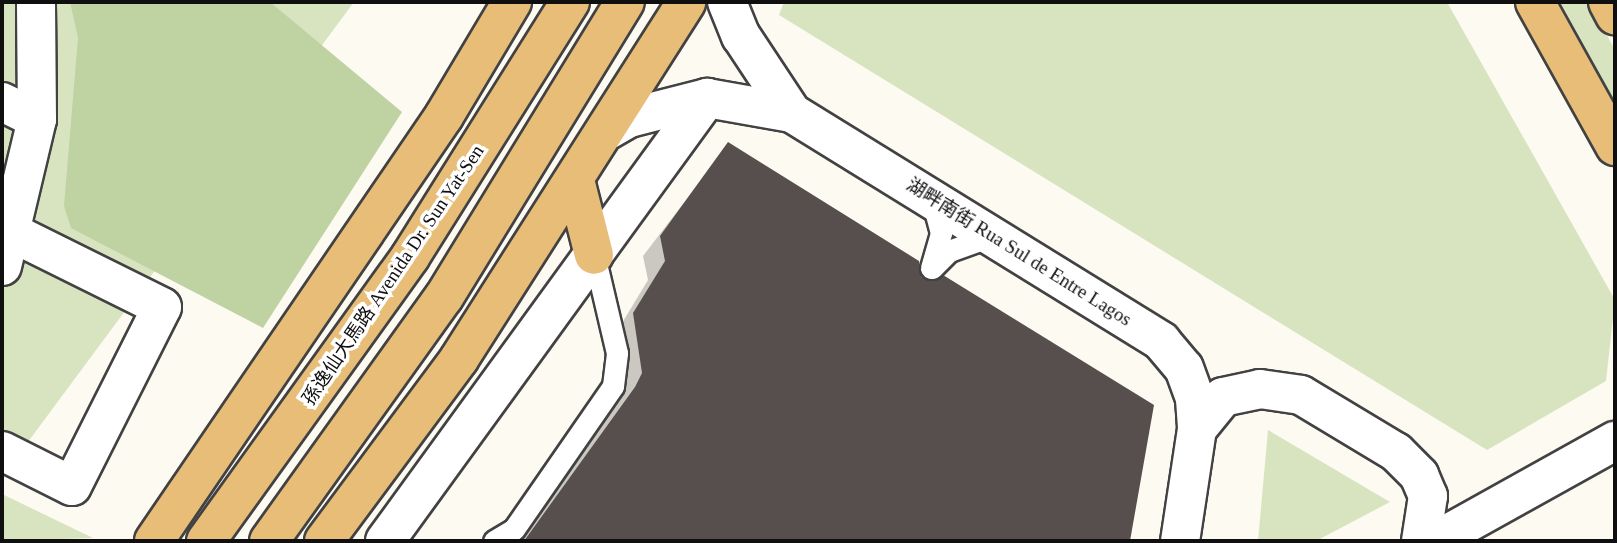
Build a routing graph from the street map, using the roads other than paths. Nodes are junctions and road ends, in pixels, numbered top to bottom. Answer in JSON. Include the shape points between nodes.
{"nodes":[{"id":1,"x":36,"y":2,"type":"edge"},
{"id":2,"x":512,"y":2,"type":"edge"},
{"id":3,"x":570,"y":2,"type":"edge"},
{"id":4,"x":625,"y":2,"type":"edge"},
{"id":5,"x":686,"y":2,"type":"edge"},
{"id":6,"x":727,"y":2,"type":"edge"},
{"id":7,"x":1535,"y":2,"type":"edge"},
{"id":8,"x":1608,"y":2,"type":"edge"},
{"id":9,"x":1615,"y":15,"type":"edge"},
{"id":10,"x":707,"y":99,"type":"junction"},
{"id":11,"x":2,"y":102,"type":"edge"},
{"id":12,"x":792,"y":113,"type":"junction"},
{"id":13,"x":37,"y":119,"type":"junction"},
{"id":14,"x":608,"y":130,"type":"junction"},
{"id":15,"x":1615,"y":146,"type":"edge"},
{"id":16,"x":575,"y":180,"type":"junction"},
{"id":17,"x":930,"y":197,"type":"junction"},
{"id":18,"x":993,"y":235,"type":"junction"},
{"id":19,"x":7,"y":250,"type":"edge"},
{"id":20,"x":594,"y":255,"type":"junction"},
{"id":21,"x":1197,"y":429,"type":"junction"},
{"id":22,"x":1614,"y":442,"type":"edge"},
{"id":23,"x":2,"y":451,"type":"edge"},
{"id":24,"x":153,"y":541,"type":"edge"},
{"id":25,"x":206,"y":541,"type":"edge"},
{"id":26,"x":269,"y":541,"type":"edge"},
{"id":27,"x":324,"y":541,"type":"edge"},
{"id":28,"x":385,"y":541,"type":"edge"},
{"id":29,"x":494,"y":541,"type":"edge"},
{"id":30,"x":1180,"y":541,"type":"edge"},
{"id":31,"x":1421,"y":541,"type":"edge"},
{"id":32,"x":1435,"y":541,"type":"edge"}],
"edges":[{"from":1,"to":13,"type":"street"},
{"from":2,"to":24,"type":"main road","via":[[444,116]]},
{"from":3,"to":25,"type":"main road","name":"孫逸仙大馬路 Avenida Dr. Sun Yat-Sen","via":[[410,257]]},
{"from":4,"to":26,"type":"main road","via":[[444,297]]},
{"from":5,"to":14,"type":"main road"},
{"from":6,"to":12,"type":"street","name":"湖畔南街 Rua Sul de Entre Lagos","via":[[741,36]]},
{"from":7,"to":15,"type":"main road"},
{"from":8,"to":9,"type":"main road"},
{"from":10,"to":12,"type":"street","name":"湖畔南街 Rua Sul de Entre Lagos"},
{"from":10,"to":14,"type":"street","name":"湖畔南街 Rua Sul de Entre Lagos","via":[[629,118]]},
{"from":10,"to":20,"type":"street"},
{"from":11,"to":13,"type":"street"},
{"from":12,"to":17,"type":"street","name":"湖畔南街 Rua Sul de Entre Lagos"},
{"from":13,"to":19,"type":"street"},
{"from":14,"to":16,"type":"main road"},
{"from":16,"to":20,"type":"main road"},
{"from":16,"to":27,"type":"main road","via":[[459,359]]},
{"from":17,"to":18,"type":"street","name":"湖畔南街 Rua Sul de Entre Lagos"},
{"from":17,"to":18,"type":"lane","via":[[941,233],[931,268],[949,251]]},
{"from":18,"to":21,"type":"street","name":"湖畔南街 Rua Sul de Entre Lagos","via":[[1161,341],[1184,368]]},
{"from":19,"to":23,"type":"street","via":[[162,307],[72,486]]},
{"from":20,"to":28,"type":"street"},
{"from":20,"to":29,"type":"lane","via":[[617,353],[613,386],[524,515]]},
{"from":21,"to":30,"type":"street","name":"湖畔南街 Rua Sul de Entre Lagos"},
{"from":21,"to":31,"type":"street","via":[[1223,397],[1260,389],[1301,395],[1396,452],[1419,475],[1428,496]]},
{"from":22,"to":32,"type":"street"}]}
